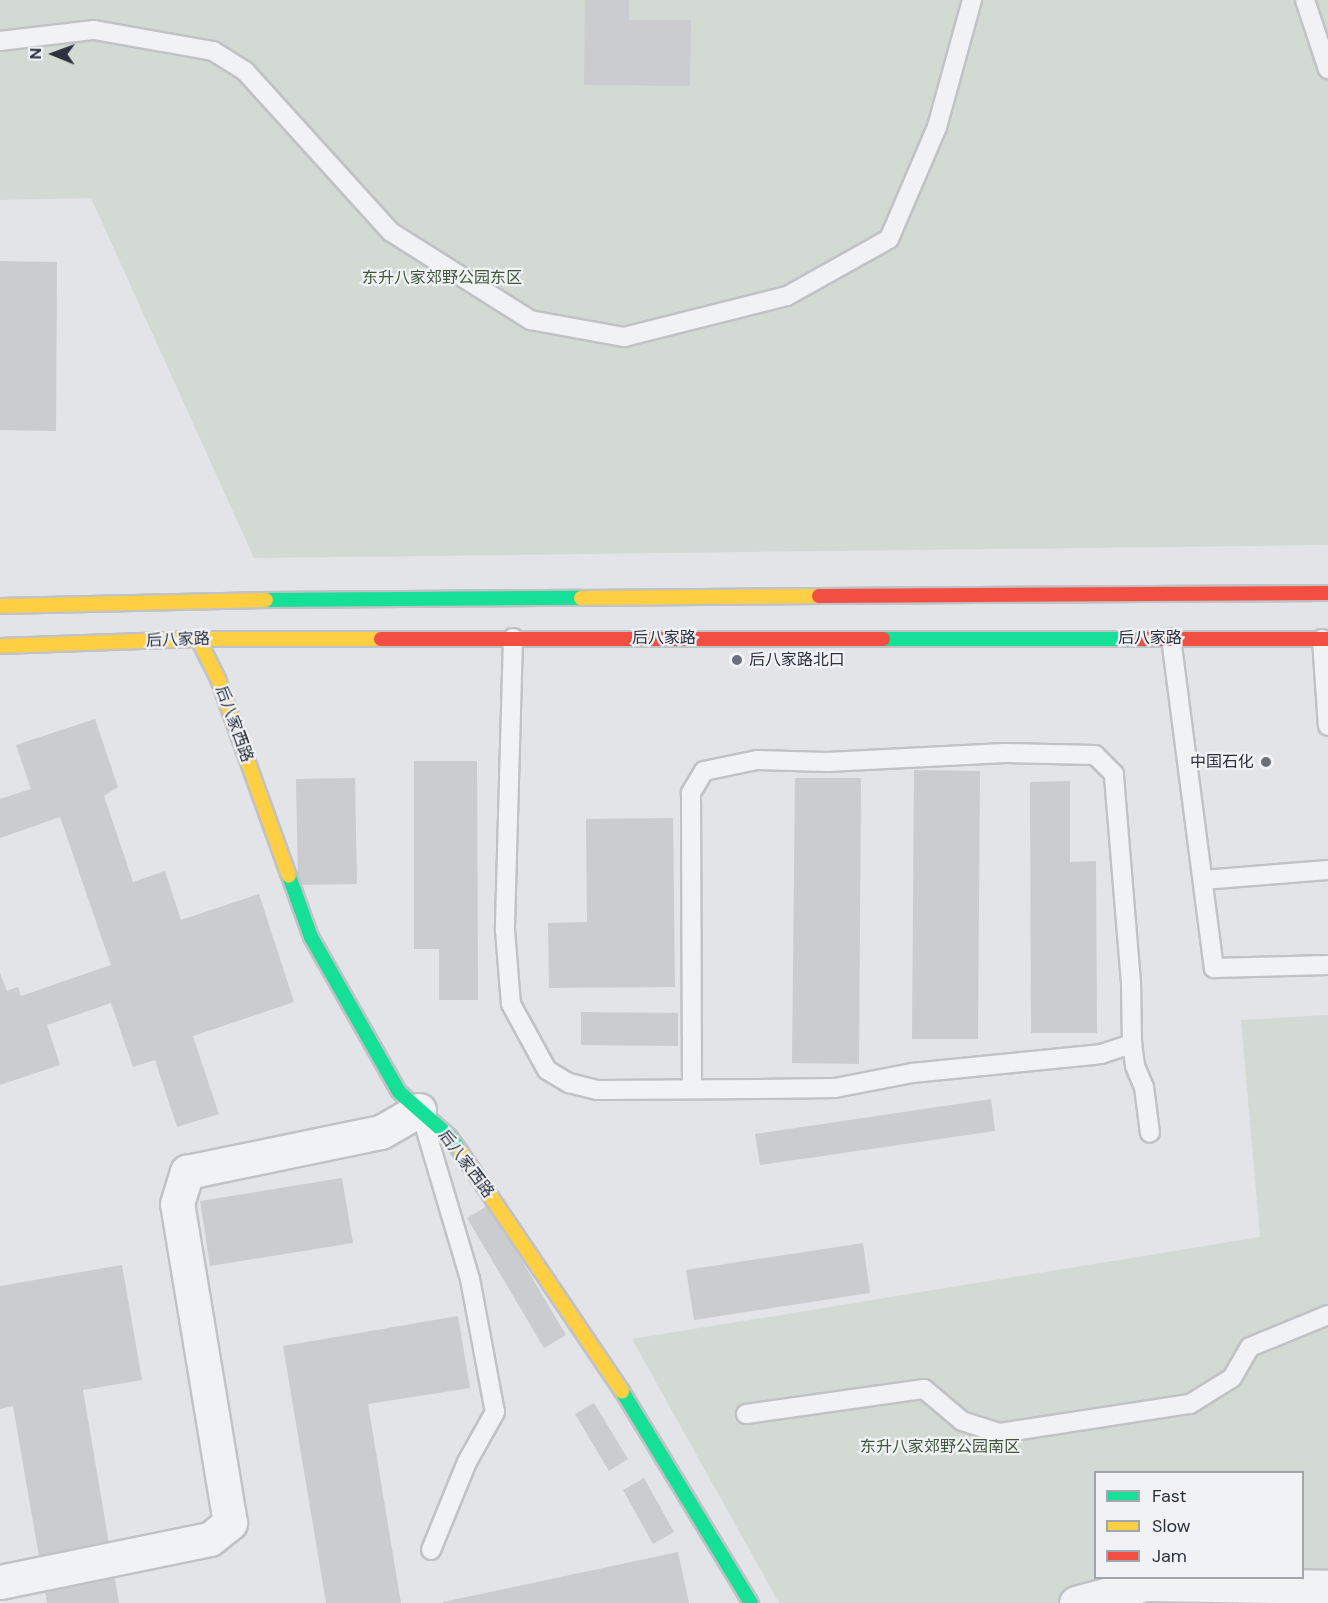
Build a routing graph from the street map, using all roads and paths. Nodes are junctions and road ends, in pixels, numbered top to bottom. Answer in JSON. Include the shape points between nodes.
{"nodes":[{"id":1,"x":972,"y":0,"type":"edge"},
{"id":2,"x":1305,"y":0,"type":"edge"},
{"id":3,"x":0,"y":41,"type":"edge"},
{"id":4,"x":1328,"y":69,"type":"edge"},
{"id":5,"x":1328,"y":593,"type":"edge"},
{"id":6,"x":0,"y":606,"type":"edge"},
{"id":7,"x":513,"y":638,"type":"junction"},
{"id":8,"x":1171,"y":638,"type":"junction"},
{"id":9,"x":198,"y":639,"type":"junction"},
{"id":10,"x":1325,"y":639,"type":"edge"},
{"id":11,"x":0,"y":646,"type":"edge"},
{"id":12,"x":1328,"y":726,"type":"edge"},
{"id":13,"x":1328,"y":870,"type":"edge"},
{"id":14,"x":1203,"y":880,"type":"junction"},
{"id":15,"x":1328,"y":965,"type":"edge"},
{"id":16,"x":1131,"y":1044,"type":"junction"},
{"id":17,"x":692,"y":1089,"type":"junction"},
{"id":18,"x":419,"y":1110,"type":"junction"},
{"id":19,"x":1149,"y":1133,"type":"dead end"},
{"id":20,"x":1328,"y":1315,"type":"edge"},
{"id":21,"x":746,"y":1414,"type":"dead end"},
{"id":22,"x":431,"y":1550,"type":"dead end"},
{"id":23,"x":0,"y":1582,"type":"edge"},
{"id":24,"x":1328,"y":1587,"type":"edge"},
{"id":25,"x":751,"y":1603,"type":"edge"},
{"id":26,"x":1076,"y":1603,"type":"edge"}],
"edges":[{"from":1,"to":3,"type":"lane","via":[[937,127],[889,239],[787,296],[624,337],[530,321],[391,232],[246,71],[213,51],[94,30]]},
{"from":2,"to":4,"type":"lane"},
{"from":5,"to":6,"type":"main road","via":[[254,600]]},
{"from":7,"to":8,"type":"main road","name":"后八家路"},
{"from":7,"to":9,"type":"main road","name":"后八家路"},
{"from":7,"to":17,"type":"lane","via":[[505,930],[511,1004],[547,1070],[569,1083],[597,1090]]},
{"from":8,"to":10,"type":"main road","name":"后八家路"},
{"from":8,"to":14,"type":"lane"},
{"from":9,"to":11,"type":"main road","name":"后八家路"},
{"from":9,"to":18,"type":"main road","name":"后八家西路","via":[[218,679],[311,937],[399,1092]]},
{"from":10,"to":12,"type":"lane"},
{"from":13,"to":14,"type":"lane"},
{"from":14,"to":15,"type":"lane","via":[[1214,968]]},
{"from":16,"to":17,"type":"lane","via":[[1101,1054],[912,1073],[835,1088]]},
{"from":16,"to":17,"type":"lane","via":[[1131,983],[1114,774],[1095,755],[1005,753],[827,762],[757,759],[704,771],[691,793]]},
{"from":16,"to":19,"type":"lane","via":[[1144,1087]]},
{"from":18,"to":22,"type":"lane","via":[[470,1279],[495,1412],[467,1461]]},
{"from":18,"to":23,"type":"street","via":[[381,1132],[187,1172],[177,1204],[230,1523],[210,1539]]},
{"from":18,"to":25,"type":"main road","name":"后八家西路","via":[[450,1137],[601,1356]]},
{"from":20,"to":21,"type":"lane","via":[[1250,1347],[1232,1378],[1190,1404],[1000,1433],[962,1420],[924,1389]]},
{"from":24,"to":26,"type":"street","via":[[1146,1584]]}]}
